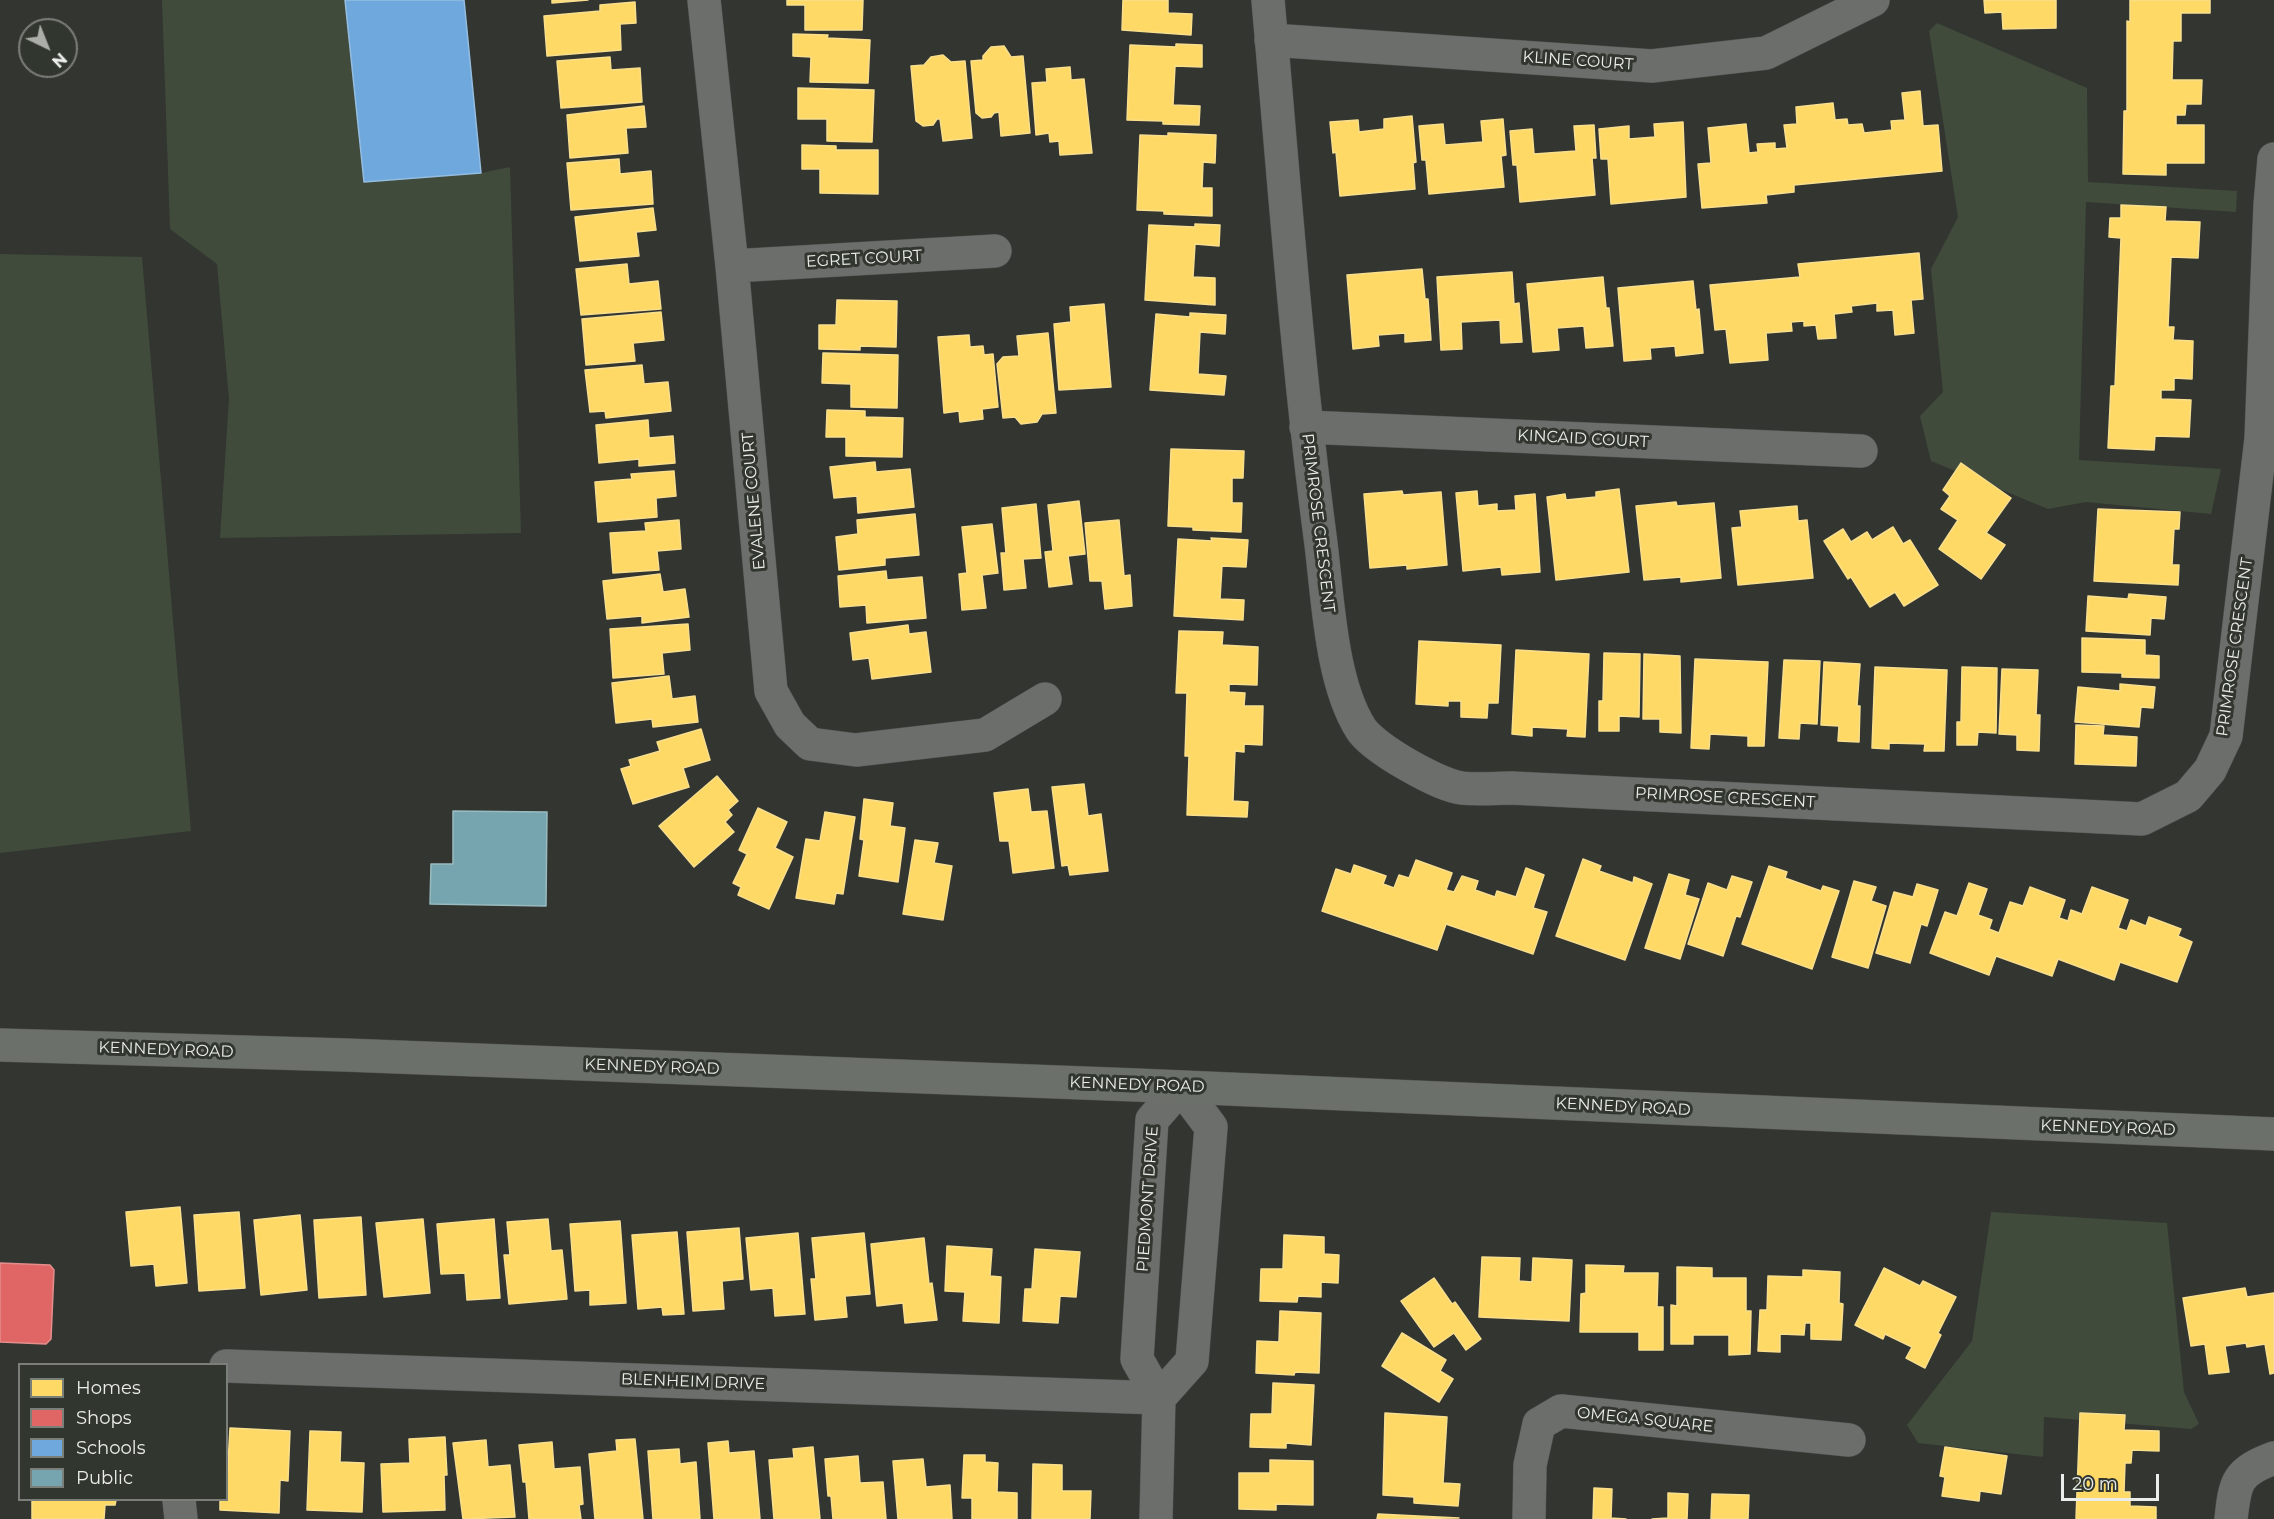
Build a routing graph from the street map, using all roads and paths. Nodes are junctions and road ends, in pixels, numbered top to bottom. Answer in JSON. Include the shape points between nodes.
{"nodes":[{"id":1,"x":704,"y":0,"type":"edge"},
{"id":2,"x":1268,"y":0,"type":"edge"},
{"id":3,"x":1873,"y":0,"type":"edge"},
{"id":4,"x":1271,"y":40,"type":"junction"},
{"id":5,"x":2274,"y":159,"type":"edge"},
{"id":6,"x":995,"y":251,"type":"dead end"},
{"id":7,"x":732,"y":266,"type":"junction"},
{"id":8,"x":1306,"y":427,"type":"junction"},
{"id":9,"x":2268,"y":440,"type":"edge"},
{"id":10,"x":1861,"y":451,"type":"dead end"},
{"id":11,"x":1045,"y":699,"type":"dead end"},
{"id":12,"x":0,"y":1045,"type":"edge"},
{"id":13,"x":1181,"y":1087,"type":"junction"},
{"id":14,"x":2274,"y":1134,"type":"edge"},
{"id":15,"x":228,"y":1366,"type":"edge"},
{"id":16,"x":1159,"y":1398,"type":"junction"},
{"id":17,"x":1849,"y":1440,"type":"dead end"},
{"id":18,"x":2274,"y":1458,"type":"edge"},
{"id":19,"x":179,"y":1501,"type":"edge"},
{"id":20,"x":181,"y":1519,"type":"edge"},
{"id":21,"x":1156,"y":1519,"type":"edge"},
{"id":22,"x":1529,"y":1519,"type":"edge"},
{"id":23,"x":2231,"y":1519,"type":"edge"}],
"edges":[{"from":1,"to":7,"type":"street","name":"EVALENE COURT"},
{"from":2,"to":4,"type":"street","name":"PRIMROSE CRESCENT"},
{"from":3,"to":4,"type":"street","name":"KLINE COURT","via":[[1766,53],[1652,66]]},
{"from":4,"to":8,"type":"street","name":"PRIMROSE CRESCENT"},
{"from":5,"to":9,"type":"street","name":"PRIMROSE CRESCENT","via":[[2270,205]]},
{"from":6,"to":7,"type":"street","name":"EGRET COURT"},
{"from":7,"to":11,"type":"street","name":"EVALENE COURT","via":[[771,691],[790,725],[810,744],[856,750],[985,735]]},
{"from":8,"to":9,"type":"street","name":"PRIMROSE CRESCENT","via":[[1335,650],[1346,699],[1362,732],[1419,772],[1460,788],[2142,819],[2188,796],[2210,770],[2226,736]]},
{"from":8,"to":10,"type":"street","name":"KINCAID COURT"},
{"from":12,"to":13,"type":"main road","name":"KENNEDY ROAD"},
{"from":13,"to":14,"type":"main road","name":"KENNEDY ROAD"},
{"from":13,"to":16,"type":"street","name":"PIEDMONT DRIVE","via":[[1152,1120],[1137,1359]]},
{"from":13,"to":16,"type":"street","via":[[1211,1127],[1192,1361]]},
{"from":15,"to":16,"type":"street","name":"BLENHEIM DRIVE"},
{"from":16,"to":21,"type":"street"},
{"from":17,"to":22,"type":"street","name":"OMEGA SQUARE","via":[[1561,1411],[1539,1424],[1530,1465]]},
{"from":18,"to":23,"type":"street","via":[[2252,1466],[2241,1476]]},
{"from":19,"to":20,"type":"street"}]}
